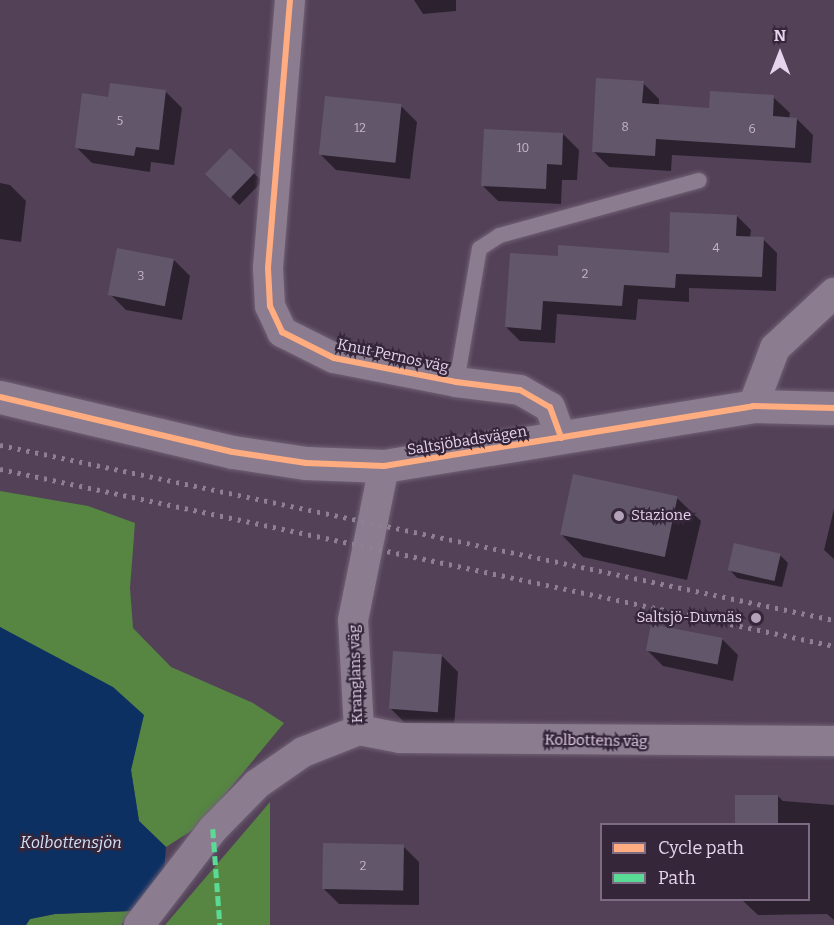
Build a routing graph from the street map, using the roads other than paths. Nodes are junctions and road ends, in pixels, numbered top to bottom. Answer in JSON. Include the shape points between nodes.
{"nodes":[{"id":1,"x":290,"y":0,"type":"edge"},
{"id":2,"x":699,"y":180,"type":"dead end"},
{"id":3,"x":834,"y":293,"type":"edge"},
{"id":4,"x":456,"y":382,"type":"junction"},
{"id":5,"x":0,"y":397,"type":"edge"},
{"id":6,"x":753,"y":406,"type":"junction"},
{"id":7,"x":834,"y":408,"type":"edge"},
{"id":8,"x":561,"y":438,"type":"junction"},
{"id":9,"x":384,"y":466,"type":"junction"},
{"id":10,"x":359,"y":730,"type":"junction"},
{"id":11,"x":834,"y":741,"type":"edge"},
{"id":12,"x":139,"y":925,"type":"edge"}],
"edges":[{"from":1,"to":4,"type":"street","name":"Knut Pernos väg","via":[[268,268],[270,306],[282,332],[313,349],[334,357]]},
{"from":2,"to":4,"type":"lane","name":"Knut Pernos väg","via":[[499,235],[479,248]]},
{"from":3,"to":6,"type":"street","via":[[775,348]]},
{"from":4,"to":8,"type":"street","name":"Knut Pernos väg","via":[[520,390],[541,399],[550,407]]},
{"from":5,"to":9,"type":"street","name":"Saltsjöbadsvägen","via":[[233,452],[306,463]]},
{"from":6,"to":7,"type":"street","name":"Saltsjöbadsvägen"},
{"from":6,"to":8,"type":"street","name":"Saltsjöbadsvägen"},
{"from":8,"to":9,"type":"street","name":"Saltsjöbadsvägen"},
{"from":9,"to":10,"type":"street","name":"Kranglans väg","via":[[353,621]]},
{"from":10,"to":11,"type":"street","name":"Kolbottens väg","via":[[400,738]]},
{"from":10,"to":12,"type":"street","name":"Kranglans väg","via":[[303,752],[257,784],[213,829]]}]}
